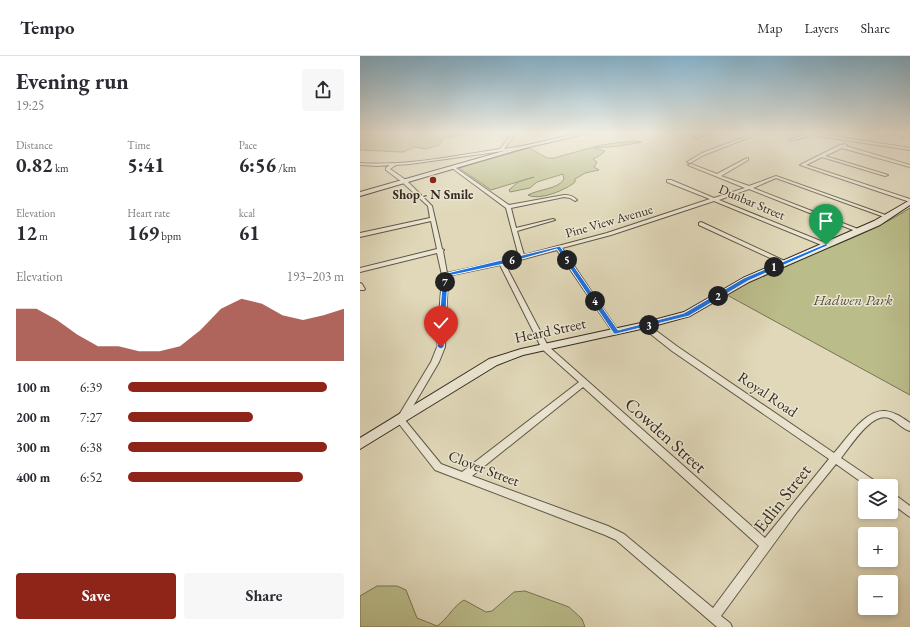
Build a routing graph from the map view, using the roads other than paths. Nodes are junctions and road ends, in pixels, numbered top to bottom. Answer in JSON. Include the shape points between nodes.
{"nodes":[{"id":1,"x":433,"y":160,"type":"edge"},
{"id":2,"x":473,"y":160,"type":"edge"},
{"id":3,"x":695,"y":160,"type":"edge"},
{"id":4,"x":746,"y":160,"type":"edge"},
{"id":5,"x":814,"y":160,"type":"edge"},
{"id":6,"x":834,"y":160,"type":"edge"},
{"id":7,"x":888,"y":160,"type":"edge"},
{"id":8,"x":361,"y":164,"type":"edge"},
{"id":9,"x":395,"y":164,"type":"junction"},
{"id":10,"x":910,"y":166,"type":"edge"},
{"id":11,"x":453,"y":167,"type":"junction"},
{"id":12,"x":387,"y":169,"type":"junction"},
{"id":13,"x":886,"y":175,"type":"dead end"},
{"id":14,"x":717,"y":176,"type":"junction"},
{"id":15,"x":404,"y":181,"type":"junction"},
{"id":16,"x":669,"y":181,"type":"dead end"},
{"id":17,"x":749,"y":188,"type":"junction"},
{"id":18,"x":360,"y":194,"type":"edge"},
{"id":19,"x":716,"y":199,"type":"junction"},
{"id":20,"x":575,"y":200,"type":"dead end"},
{"id":21,"x":910,"y":202,"type":"edge"},
{"id":22,"x":508,"y":207,"type":"junction"},
{"id":23,"x":889,"y":217,"type":"junction"},
{"id":24,"x":433,"y":219,"type":"junction"},
{"id":25,"x":553,"y":220,"type":"dead end"},
{"id":26,"x":701,"y":224,"type":"dead end"},
{"id":27,"x":515,"y":230,"type":"junction"},
{"id":28,"x":860,"y":231,"type":"junction"},
{"id":29,"x":360,"y":235,"type":"edge"},
{"id":30,"x":826,"y":245,"type":"junction"},
{"id":31,"x":558,"y":247,"type":"junction"},
{"id":32,"x":441,"y":250,"type":"junction"},
{"id":33,"x":522,"y":257,"type":"junction"},
{"id":34,"x":502,"y":263,"type":"junction"},
{"id":35,"x":785,"y":263,"type":"junction"},
{"id":36,"x":360,"y":270,"type":"edge"},
{"id":37,"x":445,"y":275,"type":"junction"},
{"id":38,"x":645,"y":326,"type":"junction"},
{"id":39,"x":616,"y":332,"type":"junction"},
{"id":40,"x":546,"y":347,"type":"junction"},
{"id":41,"x":583,"y":383,"type":"junction"},
{"id":42,"x":400,"y":420,"type":"junction"},
{"id":43,"x":910,"y":428,"type":"edge"},
{"id":44,"x":360,"y":444,"type":"edge"},
{"id":45,"x":834,"y":459,"type":"junction"},
{"id":46,"x":463,"y":477,"type":"junction"},
{"id":47,"x":864,"y":479,"type":"edge"},
{"id":48,"x":898,"y":503,"type":"edge"},
{"id":49,"x":910,"y":512,"type":"edge"},
{"id":50,"x":766,"y":546,"type":"junction"},
{"id":51,"x":714,"y":616,"type":"junction"},
{"id":52,"x":726,"y":627,"type":"edge"}],
"edges":[{"from":1,"to":9,"type":"street"},
{"from":2,"to":11,"type":"street"},
{"from":3,"to":14,"type":"street","via":[[689,164]]},
{"from":4,"to":14,"type":"street"},
{"from":5,"to":21,"type":"street","via":[[802,165]]},
{"from":6,"to":13,"type":"street"},
{"from":7,"to":10,"type":"street"},
{"from":8,"to":9,"type":"street"},
{"from":8,"to":12,"type":"street"},
{"from":9,"to":12,"type":"street"},
{"from":11,"to":15,"type":"street"},
{"from":11,"to":22,"type":"street"},
{"from":12,"to":15,"type":"street"},
{"from":14,"to":17,"type":"street"},
{"from":15,"to":18,"type":"street"},
{"from":15,"to":24,"type":"street","via":[[428,203]]},
{"from":16,"to":19,"type":"street","name":"Dunbar Street"},
{"from":17,"to":19,"type":"street","name":"Pine View Avenue"},
{"from":17,"to":23,"type":"street","name":"Pine View Avenue","via":[[776,177]]},
{"from":17,"to":28,"type":"street"},
{"from":19,"to":30,"type":"street","name":"Dunbar Street"},
{"from":19,"to":31,"type":"street","name":"Pine View Avenue","via":[[609,234]]},
{"from":20,"to":22,"type":"street","via":[[564,196]]},
{"from":21,"to":23,"type":"street","name":"Heard Street"},
{"from":22,"to":27,"type":"street"},
{"from":23,"to":28,"type":"street","name":"Heard Street"},
{"from":24,"to":29,"type":"street"},
{"from":24,"to":32,"type":"street"},
{"from":25,"to":27,"type":"street"},
{"from":26,"to":35,"type":"street"},
{"from":27,"to":33,"type":"street"},
{"from":28,"to":30,"type":"street","name":"Heard Street"},
{"from":30,"to":35,"type":"street","name":"Heard Street"},
{"from":31,"to":33,"type":"street","name":"Pine View Avenue"},
{"from":31,"to":39,"type":"street"},
{"from":32,"to":36,"type":"street"},
{"from":32,"to":37,"type":"street"},
{"from":33,"to":34,"type":"street","name":"Pine View Avenue"},
{"from":34,"to":37,"type":"street","name":"Pine View Avenue"},
{"from":34,"to":40,"type":"street","name":"Cowden Street"},
{"from":35,"to":38,"type":"street","name":"Heard Street","via":[[746,280],[687,314]]},
{"from":37,"to":42,"type":"street","via":[[441,347],[435,362]]},
{"from":38,"to":39,"type":"street","name":"Heard Street"},
{"from":38,"to":45,"type":"street","name":"Royal Road"},
{"from":39,"to":40,"type":"street","name":"Heard Street"},
{"from":40,"to":41,"type":"street","name":"Cowden Street"},
{"from":40,"to":42,"type":"street","name":"Heard Street","via":[[511,355],[485,366]]},
{"from":41,"to":46,"type":"street"},
{"from":41,"to":50,"type":"street","name":"Cowden Street"},
{"from":42,"to":44,"type":"street","name":"Heard Street"},
{"from":42,"to":46,"type":"street","name":"Clover Street","via":[[438,467]]},
{"from":43,"to":45,"type":"street","name":"Edlin Street","via":[[900,420],[887,415],[875,416]]},
{"from":45,"to":47,"type":"street","name":"Royal Road"},
{"from":45,"to":50,"type":"street","name":"Edlin Street"},
{"from":46,"to":51,"type":"street","name":"Clover Street","via":[[620,537]]},
{"from":48,"to":49,"type":"street"},
{"from":50,"to":51,"type":"street","name":"Edlin Street"},
{"from":51,"to":52,"type":"street","name":"Clover Street"}]}
